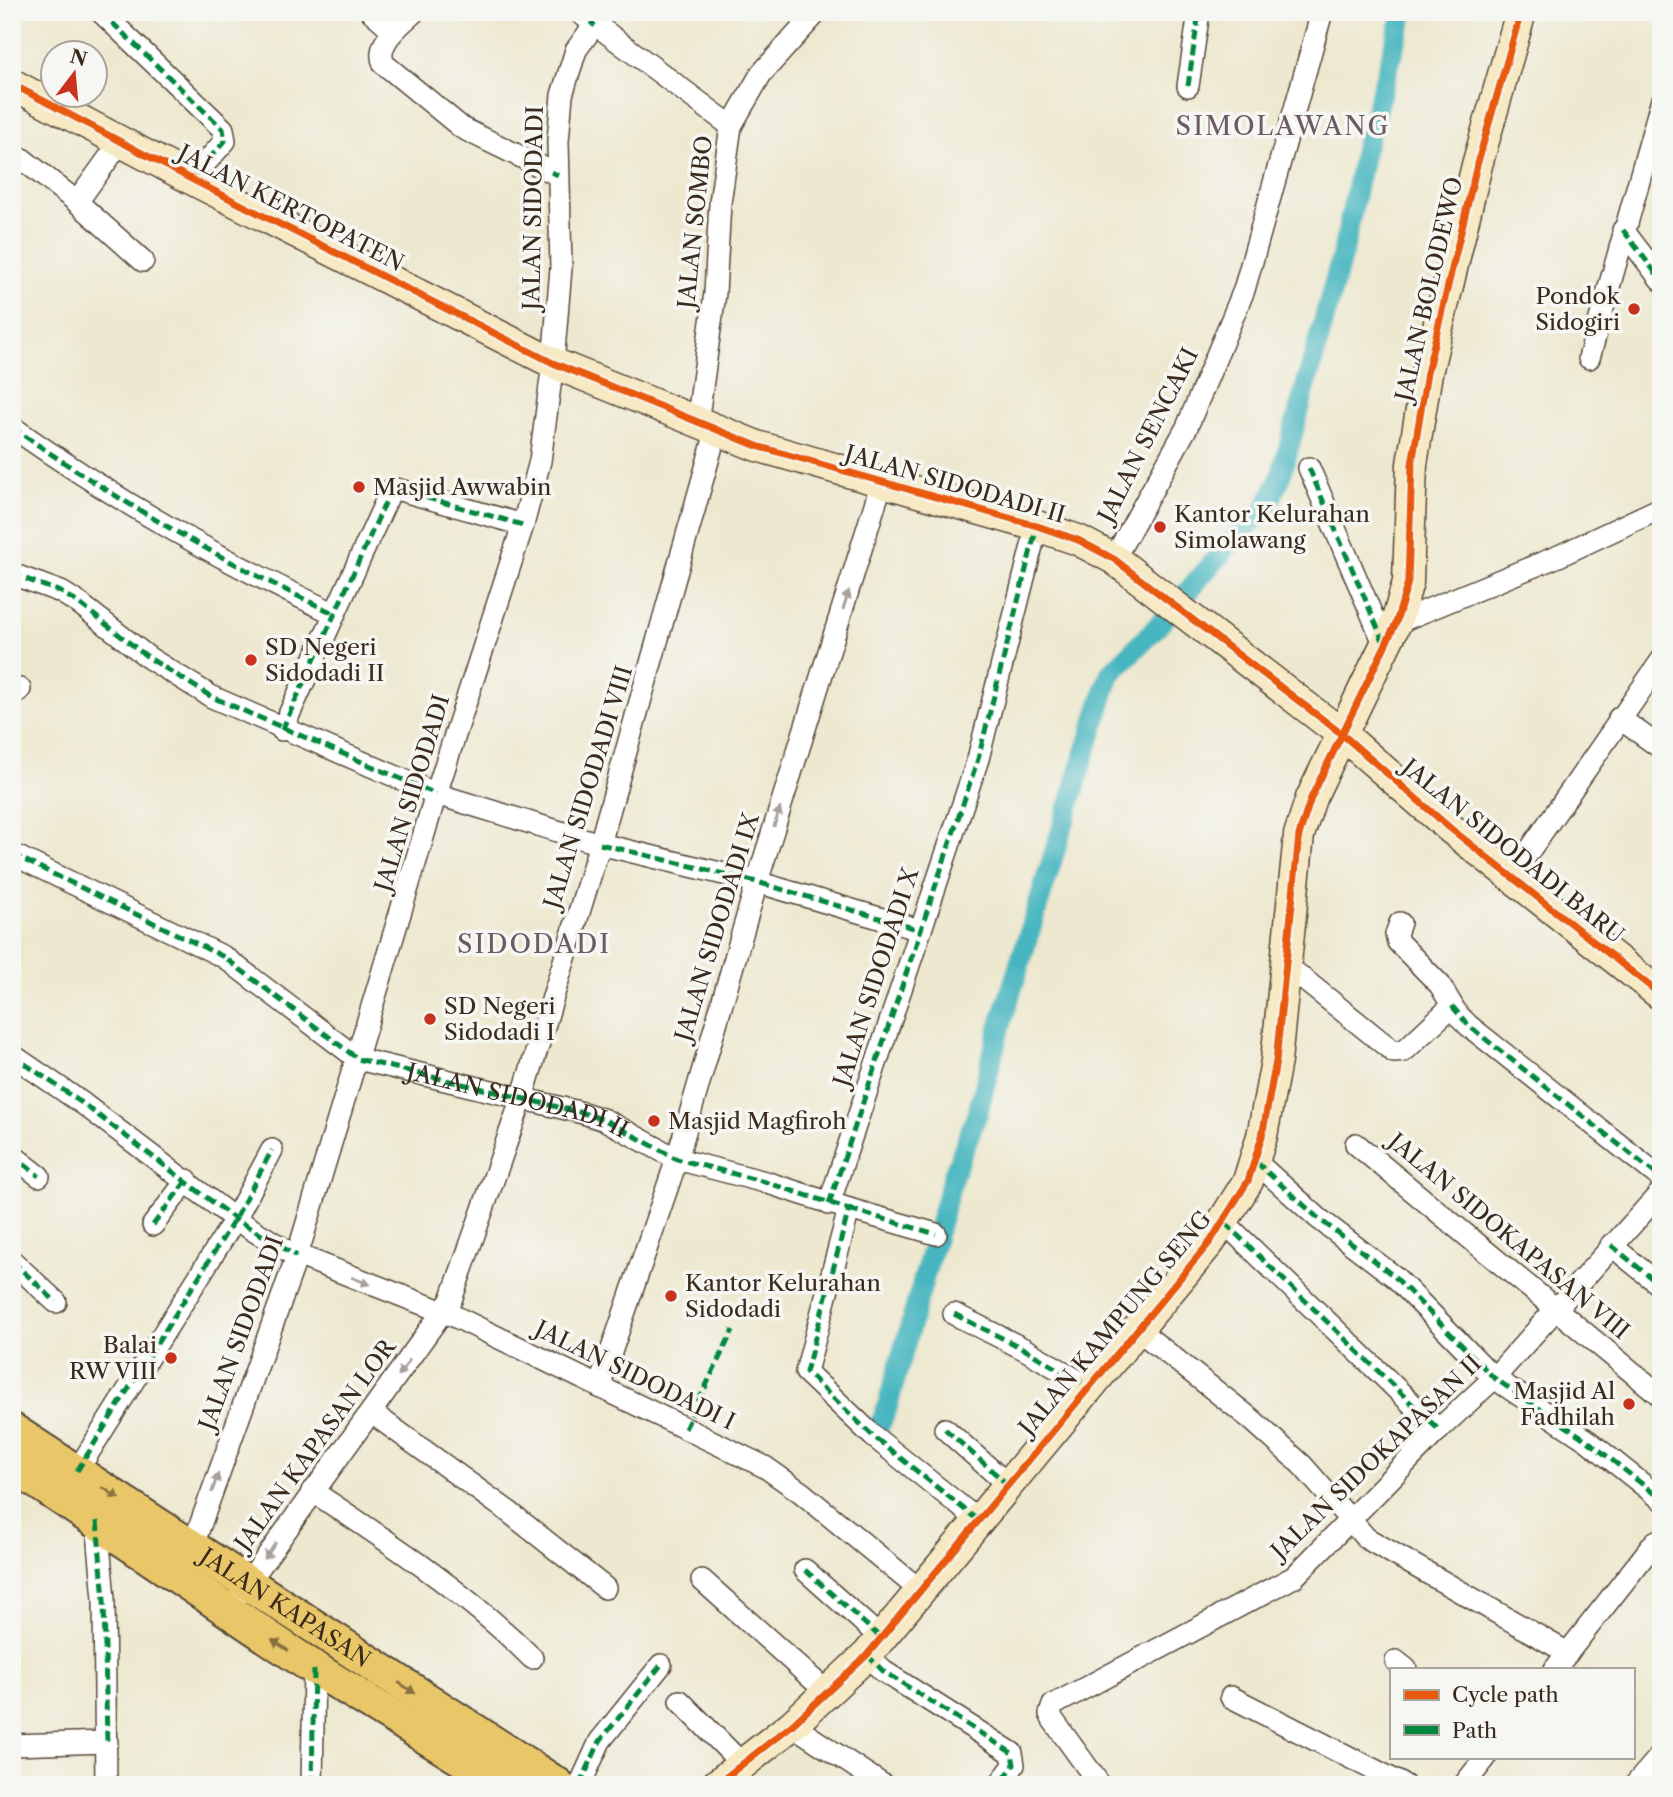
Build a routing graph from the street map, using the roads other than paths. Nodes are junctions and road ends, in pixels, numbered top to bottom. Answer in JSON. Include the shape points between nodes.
{"nodes":[{"id":1,"x":101,"y":12,"type":"edge"},
{"id":2,"x":372,"y":12,"type":"edge"},
{"id":3,"x":414,"y":12,"type":"edge"},
{"id":4,"x":817,"y":12,"type":"edge"},
{"id":5,"x":1199,"y":12,"type":"edge"},
{"id":6,"x":1322,"y":12,"type":"edge"},
{"id":7,"x":1521,"y":12,"type":"edge"},
{"id":8,"x":593,"y":17,"type":"edge"},
{"id":9,"x":394,"y":31,"type":"junction"},
{"id":10,"x":12,"y":84,"type":"edge"},
{"id":11,"x":1188,"y":86,"type":"dead end"},
{"id":12,"x":1660,"y":110,"type":"edge"},
{"id":13,"x":731,"y":126,"type":"junction"},
{"id":14,"x":121,"y":141,"type":"junction"},
{"id":15,"x":21,"y":158,"type":"dead end"},
{"id":16,"x":558,"y":175,"type":"junction"},
{"id":17,"x":191,"y":179,"type":"junction"},
{"id":18,"x":77,"y":202,"type":"junction"},
{"id":19,"x":1623,"y":230,"type":"junction"},
{"id":20,"x":143,"y":261,"type":"dead end"},
{"id":21,"x":1661,"y":280,"type":"edge"},
{"id":22,"x":1589,"y":358,"type":"dead end"},
{"id":23,"x":553,"y":363,"type":"junction"},
{"id":24,"x":12,"y":427,"type":"edge"},
{"id":25,"x":706,"y":428,"type":"junction"},
{"id":26,"x":1309,"y":468,"type":"dead end"},
{"id":27,"x":882,"y":482,"type":"junction"},
{"id":28,"x":1661,"y":508,"type":"edge"},
{"id":29,"x":523,"y":525,"type":"junction"},
{"id":30,"x":1037,"y":526,"type":"junction"},
{"id":31,"x":1114,"y":559,"type":"junction"},
{"id":32,"x":12,"y":574,"type":"edge"},
{"id":33,"x":333,"y":613,"type":"junction"},
{"id":34,"x":1390,"y":633,"type":"junction"},
{"id":35,"x":1661,"y":661,"type":"edge"},
{"id":36,"x":1619,"y":718,"type":"junction"},
{"id":37,"x":282,"y":730,"type":"junction"},
{"id":38,"x":1343,"y":735,"type":"junction"},
{"id":39,"x":1661,"y":748,"type":"edge"},
{"id":40,"x":436,"y":794,"type":"junction"},
{"id":41,"x":600,"y":844,"type":"junction"},
{"id":42,"x":12,"y":854,"type":"edge"},
{"id":43,"x":1511,"y":877,"type":"junction"},
{"id":44,"x":757,"y":882,"type":"junction"},
{"id":45,"x":1400,"y":923,"type":"dead end"},
{"id":46,"x":920,"y":930,"type":"junction"},
{"id":47,"x":1287,"y":966,"type":"junction"},
{"id":48,"x":1661,"y":995,"type":"edge"},
{"id":49,"x":1451,"y":1006,"type":"junction"},
{"id":50,"x":12,"y":1055,"type":"edge"},
{"id":51,"x":358,"y":1059,"type":"junction"},
{"id":52,"x":522,"y":1098,"type":"junction"},
{"id":53,"x":1356,"y":1144,"type":"dead end"},
{"id":54,"x":272,"y":1150,"type":"dead end"},
{"id":55,"x":12,"y":1155,"type":"edge"},
{"id":56,"x":677,"y":1159,"type":"junction"},
{"id":57,"x":1256,"y":1162,"type":"junction"},
{"id":58,"x":39,"y":1176,"type":"dead end"},
{"id":59,"x":1661,"y":1178,"type":"edge"},
{"id":60,"x":187,"y":1180,"type":"junction"},
{"id":61,"x":1661,"y":1192,"type":"edge"},
{"id":62,"x":839,"y":1207,"type":"junction"},
{"id":63,"x":235,"y":1219,"type":"junction"},
{"id":64,"x":1224,"y":1223,"type":"junction"},
{"id":65,"x":153,"y":1225,"type":"dead end"},
{"id":66,"x":936,"y":1234,"type":"dead end"},
{"id":67,"x":1611,"y":1245,"type":"junction"},
{"id":68,"x":297,"y":1256,"type":"junction"},
{"id":69,"x":12,"y":1261,"type":"edge"},
{"id":70,"x":1661,"y":1286,"type":"edge"},
{"id":71,"x":56,"y":1302,"type":"dead end"},
{"id":72,"x":1555,"y":1308,"type":"junction"},
{"id":73,"x":443,"y":1312,"type":"junction"},
{"id":74,"x":954,"y":1314,"type":"dead end"},
{"id":75,"x":1137,"y":1329,"type":"junction"},
{"id":76,"x":1494,"y":1378,"type":"junction"},
{"id":77,"x":600,"y":1387,"type":"junction"},
{"id":78,"x":1089,"y":1387,"type":"junction"},
{"id":79,"x":1661,"y":1396,"type":"edge"},
{"id":80,"x":372,"y":1413,"type":"junction"},
{"id":81,"x":944,"y":1429,"type":"dead end"},
{"id":82,"x":12,"y":1430,"type":"edge"},
{"id":83,"x":1439,"y":1430,"type":"junction"},
{"id":84,"x":12,"y":1465,"type":"edge"},
{"id":85,"x":77,"y":1471,"type":"junction"},
{"id":86,"x":1007,"y":1484,"type":"junction"},
{"id":87,"x":313,"y":1491,"type":"junction"},
{"id":88,"x":1661,"y":1499,"type":"edge"},
{"id":89,"x":1350,"y":1518,"type":"junction"},
{"id":90,"x":97,"y":1521,"type":"junction"},
{"id":91,"x":979,"y":1521,"type":"junction"},
{"id":92,"x":1661,"y":1539,"type":"edge"},
{"id":93,"x":186,"y":1562,"type":"junction"},
{"id":94,"x":805,"y":1570,"type":"dead end"},
{"id":95,"x":702,"y":1580,"type":"dead end"},
{"id":96,"x":605,"y":1588,"type":"dead end"},
{"id":97,"x":921,"y":1591,"type":"junction"},
{"id":98,"x":237,"y":1597,"type":"junction"},
{"id":99,"x":874,"y":1647,"type":"junction"},
{"id":100,"x":531,"y":1658,"type":"dead end"},
{"id":101,"x":1561,"y":1661,"type":"edge"},
{"id":102,"x":661,"y":1665,"type":"dead end"},
{"id":103,"x":314,"y":1668,"type":"junction"},
{"id":104,"x":828,"y":1693,"type":"junction"},
{"id":105,"x":1231,"y":1696,"type":"dead end"},
{"id":106,"x":680,"y":1701,"type":"dead end"},
{"id":107,"x":792,"y":1725,"type":"junction"},
{"id":108,"x":107,"y":1742,"type":"junction"},
{"id":109,"x":12,"y":1745,"type":"edge"},
{"id":110,"x":1661,"y":1755,"type":"edge"},
{"id":111,"x":1485,"y":1758,"type":"edge"},
{"id":112,"x":729,"y":1778,"type":"edge"},
{"id":113,"x":318,"y":1782,"type":"edge"},
{"id":114,"x":106,"y":1785,"type":"edge"},
{"id":115,"x":505,"y":1785,"type":"edge"},
{"id":116,"x":558,"y":1785,"type":"edge"},
{"id":117,"x":580,"y":1785,"type":"edge"},
{"id":118,"x":883,"y":1785,"type":"edge"},
{"id":119,"x":999,"y":1785,"type":"edge"},
{"id":120,"x":1100,"y":1785,"type":"edge"},
{"id":121,"x":1404,"y":1785,"type":"edge"},
{"id":122,"x":1464,"y":1785,"type":"edge"},
{"id":123,"x":1635,"y":1785,"type":"edge"}],
"edges":[{"from":1,"to":17,"type":"street","via":[[223,129],[225,141]]},
{"from":2,"to":9,"type":"street"},
{"from":3,"to":9,"type":"street"},
{"from":4,"to":13,"type":"street","name":"JALAN SOMBO","via":[[761,74]]},
{"from":5,"to":11,"type":"street"},
{"from":6,"to":31,"type":"street","name":"JALAN SENCAKI","via":[[1244,289],[1187,427]]},
{"from":7,"to":34,"type":"street","name":"JALAN BOLODEWO","via":[[1477,165],[1427,373],[1412,464],[1408,582]]},
{"from":8,"to":13,"type":"street"},
{"from":8,"to":16,"type":"street","name":"JALAN SIDODADI","via":[[562,95]]},
{"from":9,"to":16,"type":"street","via":[[382,48],[384,64],[462,128]]},
{"from":10,"to":14,"type":"street","name":"JALAN KERTOPATEN"},
{"from":12,"to":19,"type":"street"},
{"from":13,"to":25,"type":"street","name":"JALAN SOMBO","via":[[720,204]]},
{"from":14,"to":17,"type":"street","name":"JALAN KERTOPATEN"},
{"from":14,"to":18,"type":"street"},
{"from":15,"to":18,"type":"street"},
{"from":16,"to":23,"type":"street","name":"JALAN SIDODADI","via":[[561,268]]},
{"from":17,"to":23,"type":"street","name":"JALAN KERTOPATEN"},
{"from":18,"to":20,"type":"street"},
{"from":19,"to":21,"type":"street"},
{"from":19,"to":22,"type":"street"},
{"from":23,"to":25,"type":"street","name":"JALAN SIDODADI II"},
{"from":23,"to":29,"type":"street","name":"JALAN SIDODADI","via":[[540,461]]},
{"from":24,"to":33,"type":"street","via":[[179,536]]},
{"from":25,"to":27,"type":"street","name":"JALAN SIDODADI II"},
{"from":25,"to":41,"type":"street","name":"JALAN SIDODADI VIII"},
{"from":26,"to":34,"type":"street"},
{"from":27,"to":30,"type":"street","name":"JALAN SIDODADI II"},
{"from":44,"to":27,"type":"street","name":"JALAN SIDODADI IX","one_way":true},
{"from":28,"to":34,"type":"street"},
{"from":29,"to":33,"type":"street","via":[[391,490]]},
{"from":29,"to":40,"type":"street","name":"JALAN SIDODADI"},
{"from":30,"to":31,"type":"street","name":"JALAN SIDODADI II"},
{"from":30,"to":46,"type":"street","name":"JALAN SIDODADI X","via":[[978,760]]},
{"from":31,"to":38,"type":"street","name":"JALAN SIDODADI II"},
{"from":32,"to":37,"type":"street","via":[[61,593],[177,677]]},
{"from":33,"to":37,"type":"street"},
{"from":34,"to":38,"type":"street","name":"JALAN BOLODEWO"},
{"from":35,"to":36,"type":"street"},
{"from":36,"to":39,"type":"street"},
{"from":36,"to":43,"type":"street"},
{"from":37,"to":40,"type":"street"},
{"from":38,"to":43,"type":"street","name":"JALAN SIDODADI BARU"},
{"from":38,"to":47,"type":"street","name":"JALAN KAMPUNG SENG","via":[[1311,798],[1299,835]]},
{"from":40,"to":41,"type":"street"},
{"from":40,"to":51,"type":"street","name":"JALAN SIDODADI"},
{"from":41,"to":44,"type":"street"},
{"from":41,"to":52,"type":"street","name":"JALAN SIDODADI VIII"},
{"from":42,"to":51,"type":"street","via":[[224,957]]},
{"from":43,"to":48,"type":"street","name":"JALAN SIDODADI BARU"},
{"from":44,"to":46,"type":"street"},
{"from":44,"to":56,"type":"street","name":"JALAN SIDODADI IX"},
{"from":45,"to":49,"type":"street","via":[[1398,942],[1440,985]]},
{"from":46,"to":62,"type":"street","name":"JALAN SIDODADI X"},
{"from":47,"to":49,"type":"street","via":[[1394,1052],[1404,1051]]},
{"from":47,"to":57,"type":"street","name":"JALAN KAMPUNG SENG","via":[[1276,1061]]},
{"from":49,"to":59,"type":"street","via":[[1469,1026]]},
{"from":50,"to":60,"type":"street","name":"JALAN SIDODADI I"},
{"from":51,"to":52,"type":"street","name":"JALAN SIDODADI II"},
{"from":51,"to":68,"type":"street","name":"JALAN SIDODADI"},
{"from":52,"to":56,"type":"street","name":"JALAN SIDODADI II","via":[[605,1120]]},
{"from":52,"to":73,"type":"street","name":"JALAN SIDODADI VIII"},
{"from":53,"to":72,"type":"street","name":"JALAN SIDOKAPASAN VIII"},
{"from":54,"to":63,"type":"street"},
{"from":55,"to":58,"type":"street"},
{"from":56,"to":62,"type":"street","name":"JALAN SIDODADI II"},
{"from":56,"to":77,"type":"street","name":"JALAN SIDODADI IX"},
{"from":57,"to":64,"type":"street","name":"JALAN KAMPUNG SENG"},
{"from":57,"to":76,"type":"street","via":[[1337,1234],[1395,1277]]},
{"from":60,"to":63,"type":"street","name":"JALAN SIDODADI I"},
{"from":60,"to":65,"type":"street"},
{"from":61,"to":67,"type":"street","name":"JALAN SIDOKAPASAN II"},
{"from":62,"to":66,"type":"street","name":"JALAN SIDODADI II"},
{"from":62,"to":91,"type":"street","name":"JALAN SIDODADI X","via":[[806,1373],[873,1436]]},
{"from":63,"to":68,"type":"street","name":"JALAN SIDODADI I"},
{"from":63,"to":85,"type":"street"},
{"from":64,"to":75,"type":"street","name":"JALAN KAMPUNG SENG"},
{"from":64,"to":83,"type":"street"},
{"from":67,"to":70,"type":"street"},
{"from":67,"to":72,"type":"street","name":"JALAN SIDOKAPASAN II"},
{"from":68,"to":73,"type":"street","name":"JALAN SIDODADI I","one_way":true},
{"from":93,"to":68,"type":"street","name":"JALAN SIDODADI","one_way":true},
{"from":69,"to":71,"type":"street"},
{"from":72,"to":76,"type":"street","name":"JALAN SIDOKAPASAN II"},
{"from":72,"to":79,"type":"street","name":"JALAN SIDOKAPASAN VIII"},
{"from":73,"to":77,"type":"street","name":"JALAN SIDODADI I"},
{"from":73,"to":80,"type":"street","name":"JALAN KAPASAN LOR","one_way":true},
{"from":74,"to":78,"type":"street"},
{"from":75,"to":78,"type":"street","name":"JALAN KAMPUNG SENG"},
{"from":75,"to":89,"type":"street","via":[[1251,1419],[1302,1465]]},
{"from":76,"to":83,"type":"street","name":"JALAN SIDOKAPASAN II"},
{"from":76,"to":88,"type":"street","via":[[1588,1441]]},
{"from":77,"to":97,"type":"street","name":"JALAN SIDODADI I","via":[[765,1468]]},
{"from":78,"to":86,"type":"street","name":"JALAN KAMPUNG SENG"},
{"from":80,"to":87,"type":"street","name":"JALAN KAPASAN LOR"},
{"from":80,"to":96,"type":"street"},
{"from":81,"to":86,"type":"street"},
{"from":82,"to":85,"type":"main road","name":"JALAN KAPASAN"},
{"from":83,"to":89,"type":"street","name":"JALAN SIDOKAPASAN II"},
{"from":84,"to":90,"type":"main road","name":"JALAN KAPASAN"},
{"from":85,"to":93,"type":"main road","name":"JALAN KAPASAN","one_way":true},
{"from":86,"to":91,"type":"street","name":"JALAN KAMPUNG SENG"},
{"from":87,"to":98,"type":"street","name":"JALAN KAPASAN LOR","one_way":true},
{"from":87,"to":100,"type":"street","via":[[507,1633]]},
{"from":89,"to":101,"type":"street","via":[[1366,1538],[1387,1553]]},
{"from":89,"to":120,"type":"street","name":"JALAN SIDOKAPASAN II","via":[[1294,1577],[1058,1701],[1051,1709],[1053,1720]]},
{"from":90,"to":93,"type":"main road","name":"JALAN KAPASAN"},
{"from":90,"to":108,"type":"street"},
{"from":91,"to":97,"type":"street","name":"JALAN KAMPUNG SENG"},
{"from":92,"to":101,"type":"street"},
{"from":93,"to":98,"type":"main road","name":"JALAN KAPASAN"},
{"from":94,"to":99,"type":"street"},
{"from":95,"to":104,"type":"street"},
{"from":97,"to":99,"type":"street","name":"JALAN KAMPUNG SENG"},
{"from":103,"to":98,"type":"main road","name":"JALAN KAPASAN","one_way":true},
{"from":98,"to":116,"type":"main road","name":"JALAN KAPASAN","one_way":true},
{"from":99,"to":104,"type":"street","name":"JALAN KAMPUNG SENG"},
{"from":99,"to":119,"type":"street","via":[[883,1671],[1012,1753],[1014,1765]]},
{"from":102,"to":117,"type":"street","via":[[600,1741]]},
{"from":103,"to":113,"type":"street"},
{"from":103,"to":115,"type":"main road","name":"JALAN KAPASAN"},
{"from":104,"to":107,"type":"street","name":"JALAN KAMPUNG SENG"},
{"from":105,"to":121,"type":"street"},
{"from":106,"to":112,"type":"street"},
{"from":107,"to":112,"type":"street","name":"JALAN KAMPUNG SENG"},
{"from":107,"to":118,"type":"street"},
{"from":108,"to":109,"type":"street"},
{"from":108,"to":114,"type":"street"},
{"from":110,"to":123,"type":"street"},
{"from":111,"to":122,"type":"street"}]}
